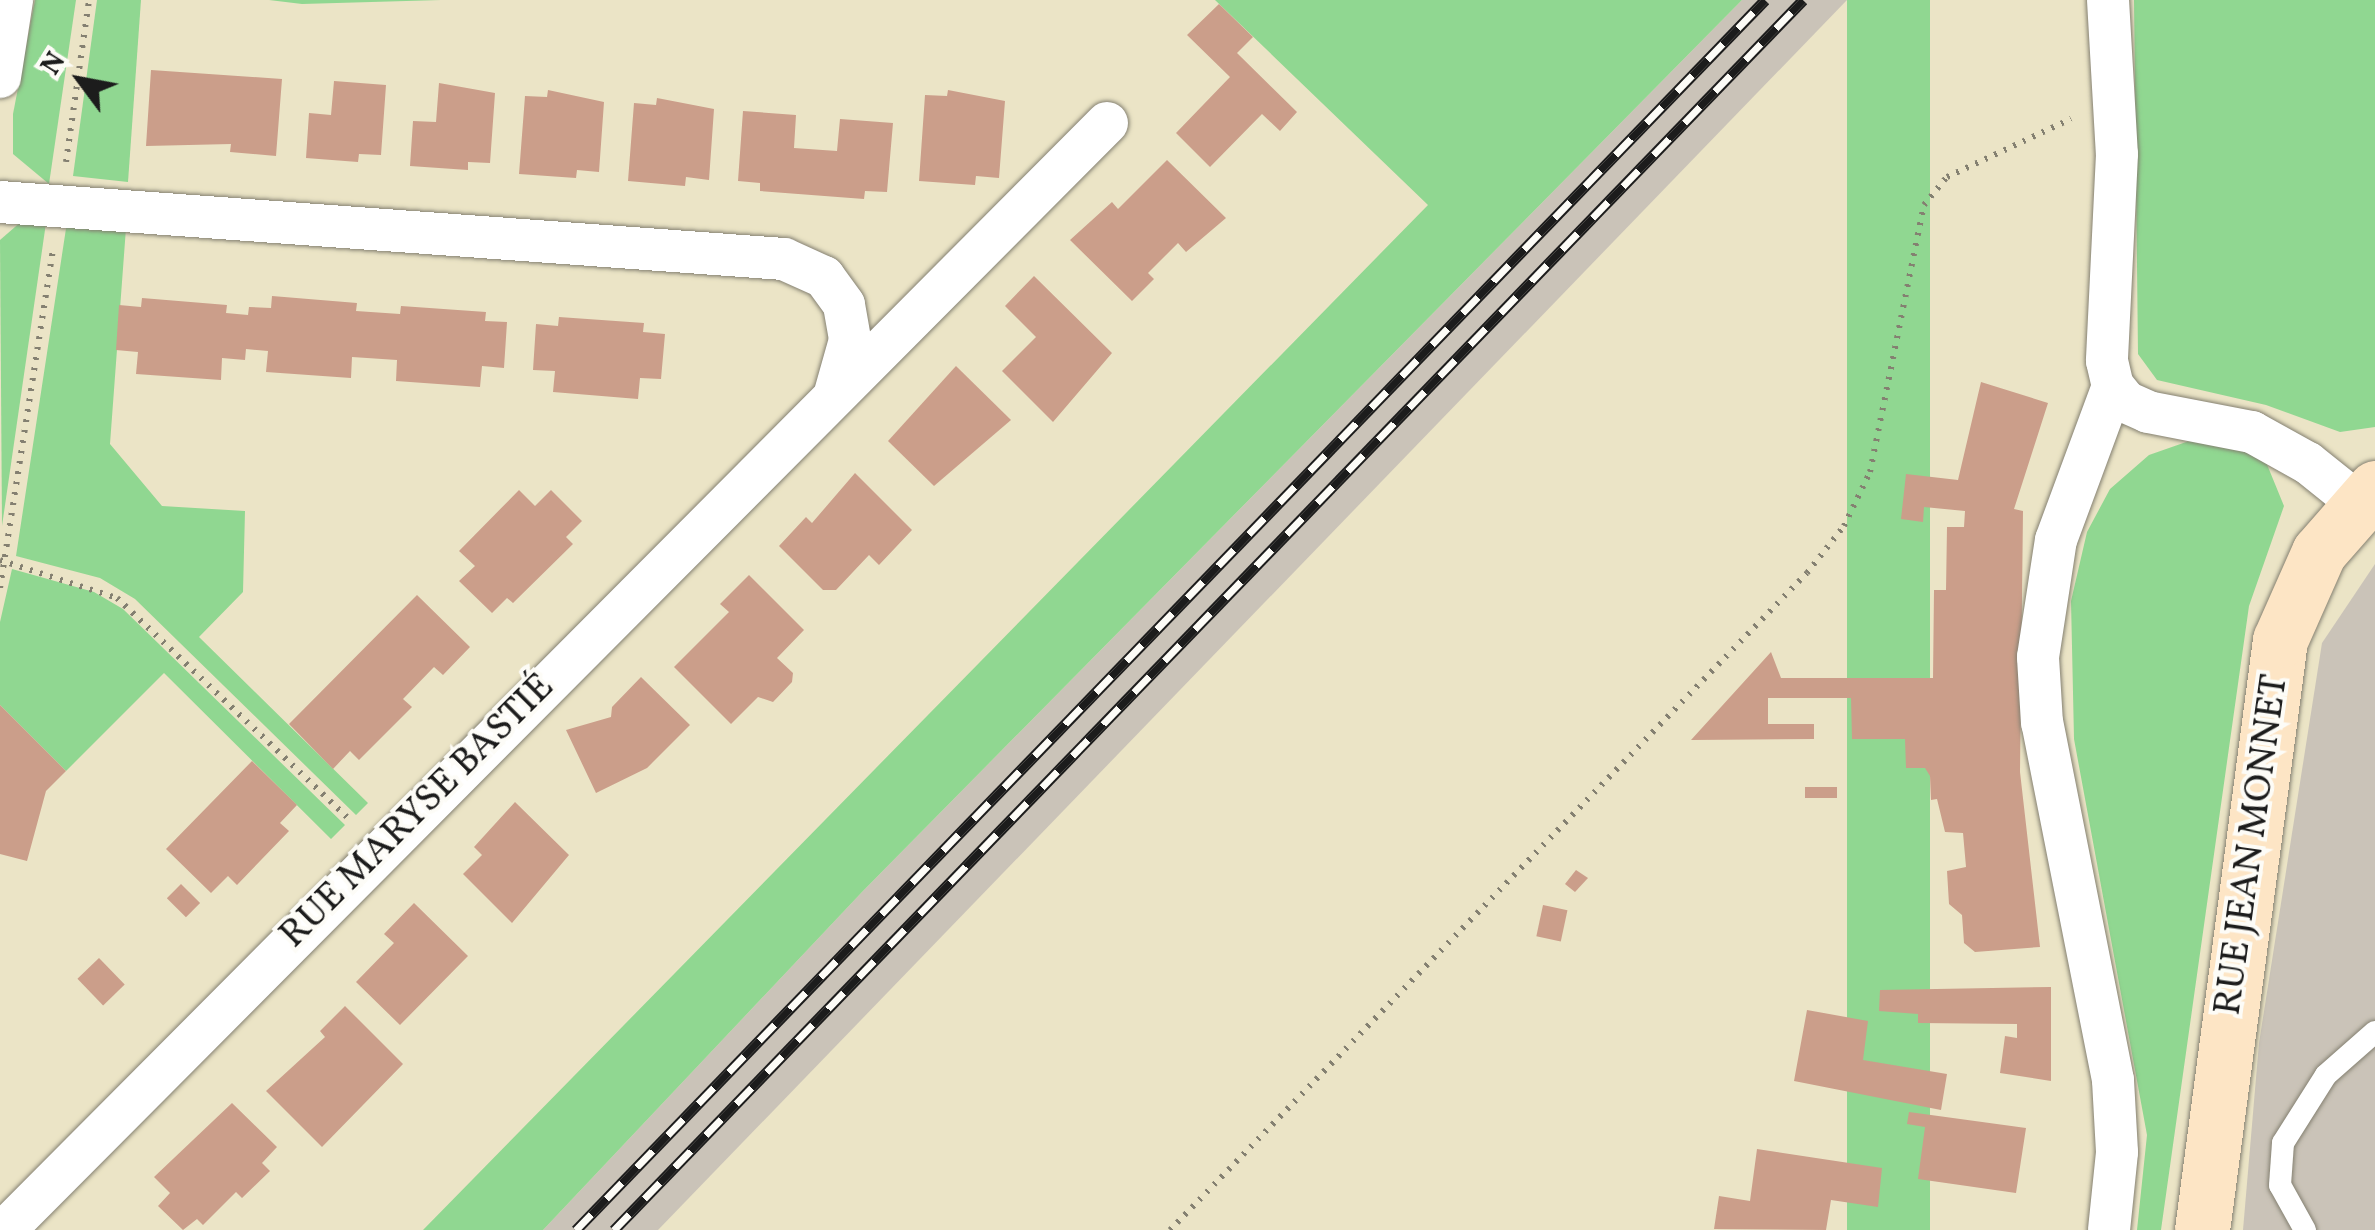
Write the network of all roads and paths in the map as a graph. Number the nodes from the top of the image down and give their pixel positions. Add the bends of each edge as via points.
1 (12, 0) edge
2 (89, 0) edge
3 (2108, 0) edge
4 (0, 77) edge
5 (2113, 100) junction
6 (1106, 123) dead end
7 (0, 202) edge
8 (59, 206) junction
9 (2113, 386) junction
10 (834, 398) junction
11 (2367, 496) edge
12 (0, 537) edge
13 (6, 549) junction
14 (2, 561) edge
15 (0, 588) edge
16 (379, 849) junction
17 (2375, 1032) edge
18 (5, 1230) edge
19 (1170, 1230) edge
20 (2110, 1230) edge
21 (2202, 1230) edge
22 (2305, 1230) edge

1 - 4 street
2 - 8 path
3 - 5 street
5 - 9 street via 2116,208 2107,361
5 - 19 path via 1934,188 1917,228 1870,472 1844,526 1807,573
6 - 10 street, RUE MARYSE BASTIÉ
7 - 8 street, RUE MARYSE BASTIÉ
8 - 10 street, RUE MARYSE BASTIÉ via 784,260 824,277 844,305 850,340
8 - 13 path
9 - 11 street via 2126,402 2148,412 2252,432
9 - 20 street via 2056,540 2038,656 2042,722 2112,1080 2117,1152
10 - 16 street, RUE MARYSE BASTIÉ
11 - 21 street, RUE JEAN MONNET via 2302,580 2280,640
12 - 13 path
13 - 14 path
14 - 15 path
14 - 16 path via 95,586 138,614
16 - 18 street, RUE MARYSE BASTIÉ
17 - 22 lane via 2326,1075 2284,1143 2280,1186

